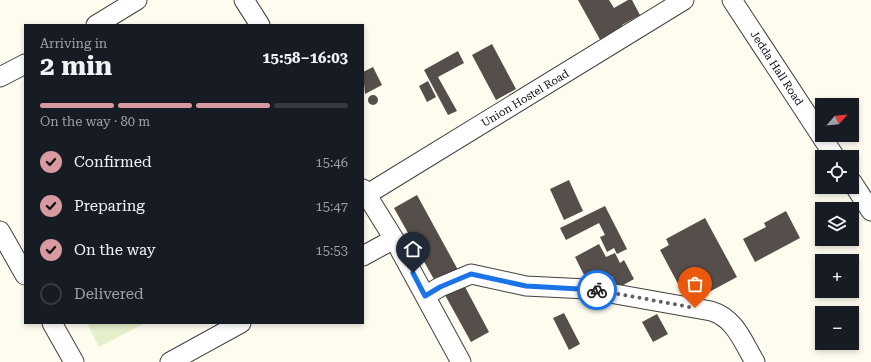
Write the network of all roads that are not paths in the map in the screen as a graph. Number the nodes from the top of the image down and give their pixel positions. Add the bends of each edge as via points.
1 (137, 0) edge
2 (244, 0) edge
3 (684, 0) edge
4 (740, 3) edge
5 (98, 24) edge
6 (259, 24) edge
7 (24, 65) edge
8 (0, 78) edge
9 (831, 150) edge
10 (365, 192) edge
11 (859, 193) edge
12 (871, 211) edge
13 (0, 231) edge
14 (394, 239) junction
15 (364, 255) edge
16 (24, 273) edge
17 (425, 296) junction
18 (53, 324) edge
19 (239, 324) edge
20 (74, 362) edge
21 (170, 362) edge
22 (461, 362) edge
23 (755, 362) edge

1 - 5 street
2 - 6 street
3 - 10 street, Union Hostel Road
4 - 9 street, Jedda Hall Road
7 - 8 street
10 - 14 street
11 - 12 street
13 - 16 street
14 - 15 street
14 - 17 street
17 - 22 street
17 - 23 street via 471,274 526,286 587,288 711,311 722,314 732,324
18 - 20 street
19 - 21 street

